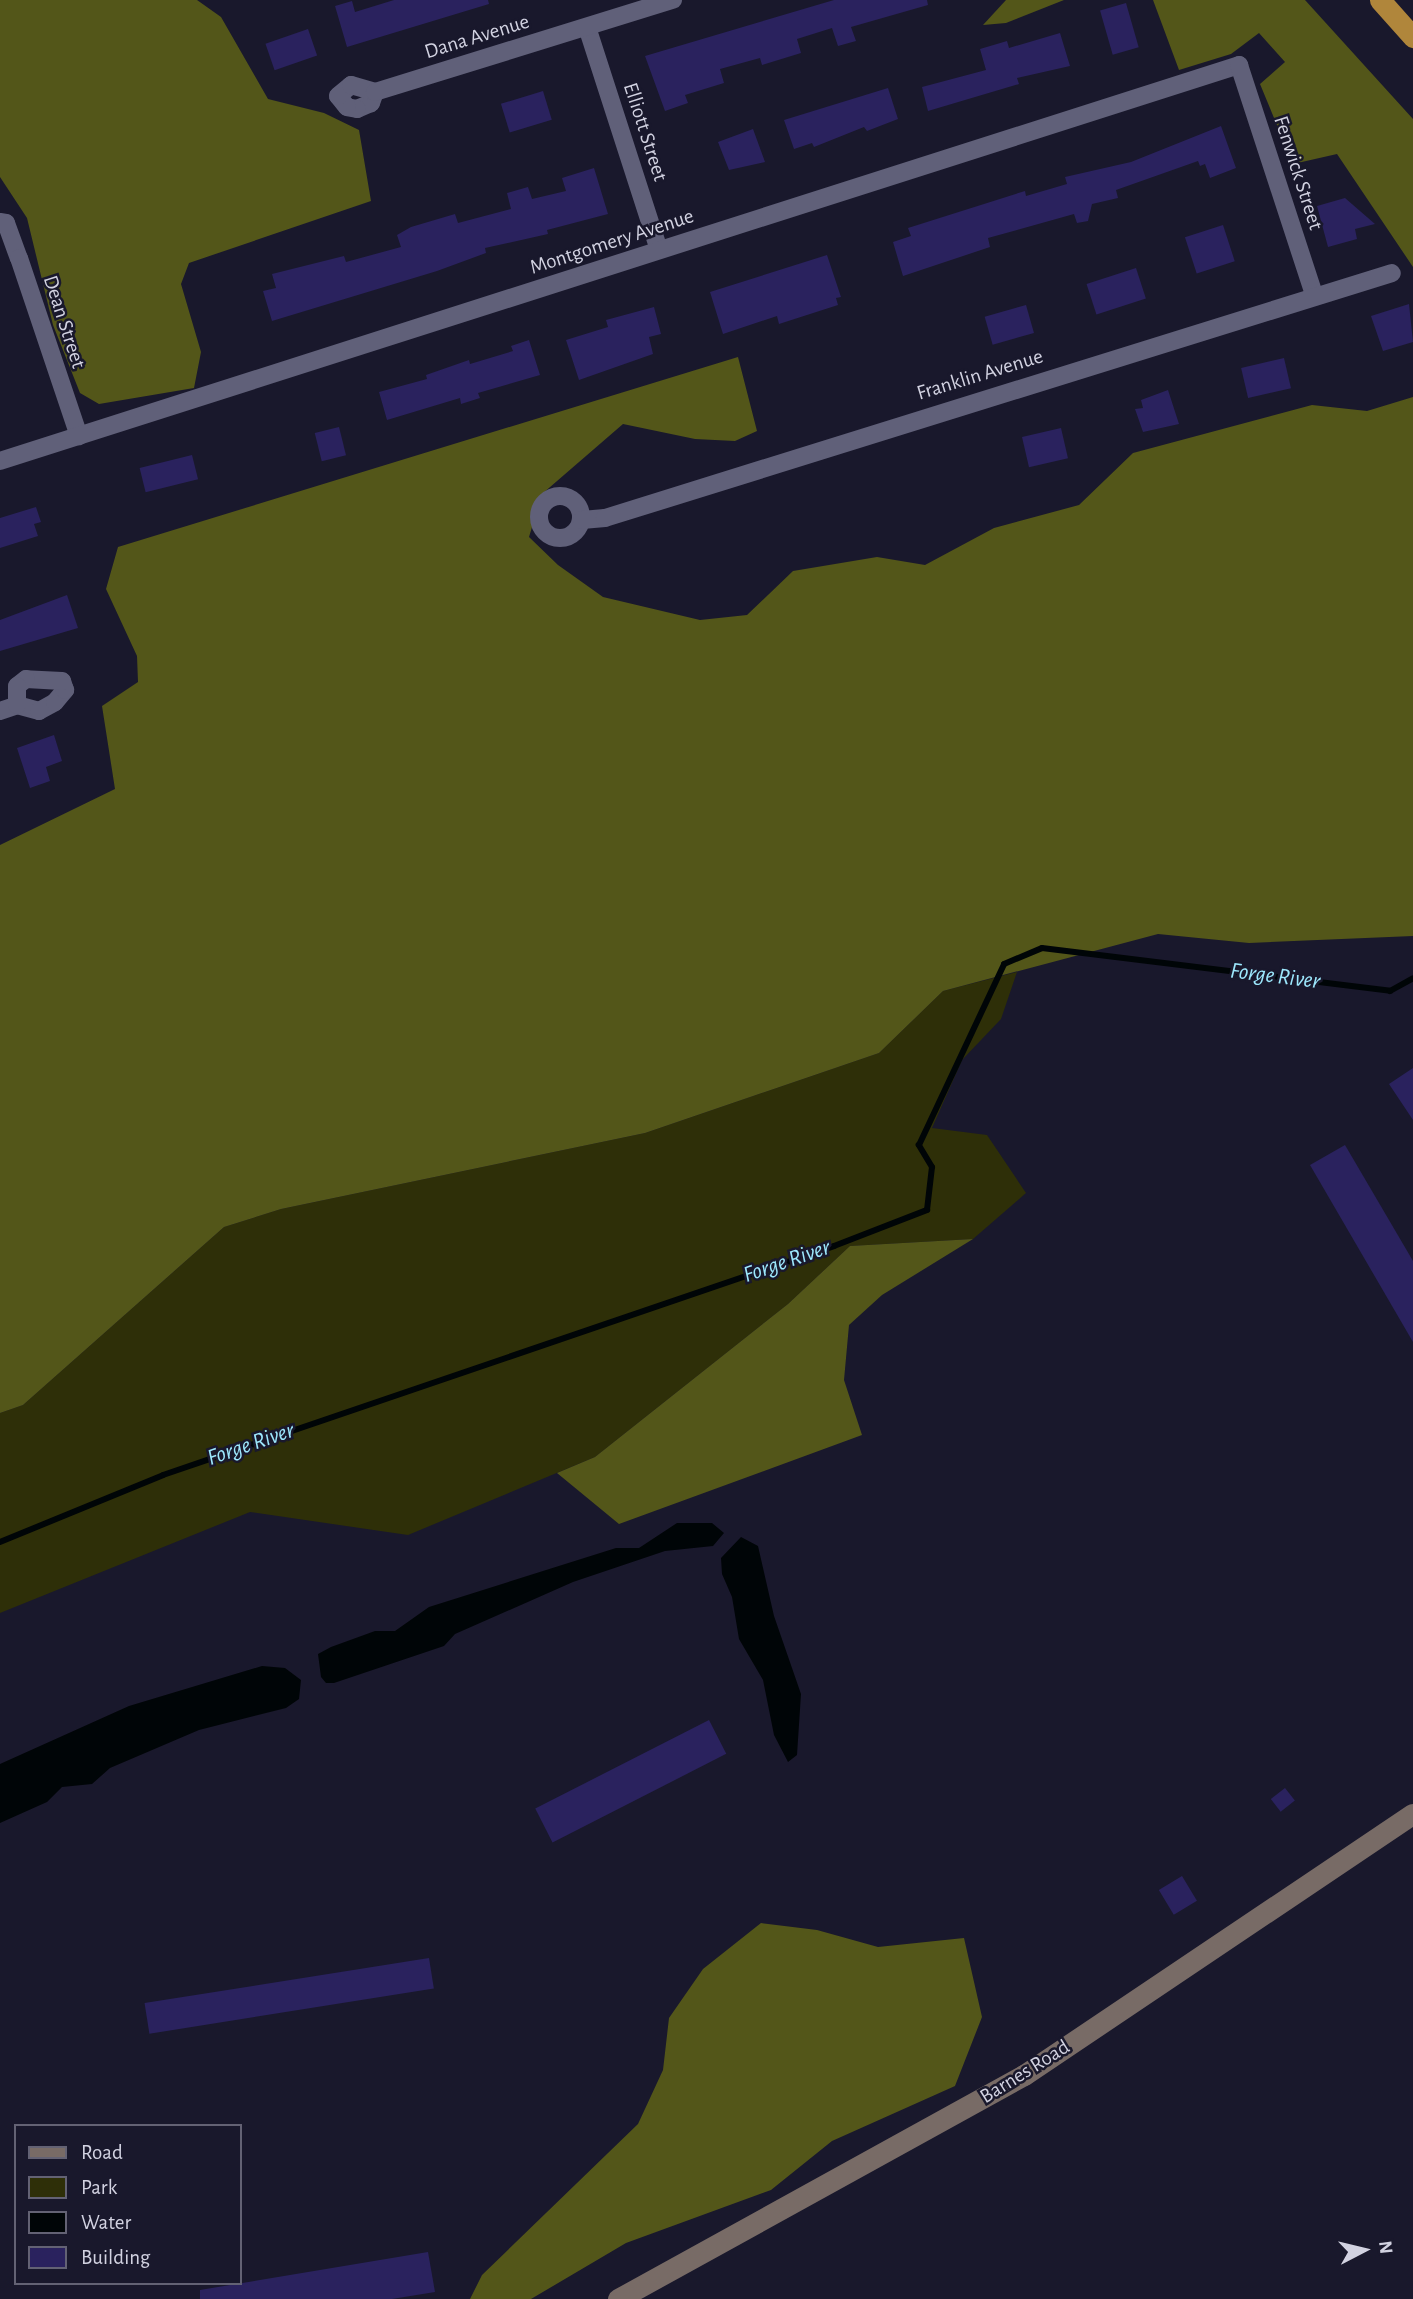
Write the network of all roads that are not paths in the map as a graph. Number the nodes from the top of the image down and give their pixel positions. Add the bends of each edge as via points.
1 (673, 0) edge
2 (1380, 0) edge
3 (587, 27) junction
4 (1413, 37) edge
5 (1239, 65) joint
6 (375, 92) dead end
7 (3, 223) edge
8 (659, 250) junction
9 (1392, 273) dead end
10 (1314, 295) junction
11 (79, 436) junction
12 (0, 461) edge
13 (582, 520) dead end
14 (1413, 1814) edge
15 (618, 2299) edge

1 - 3 street, Dana Avenue
2 - 4 highway
3 - 6 street, Dana Avenue
3 - 8 street, Elliott Street
5 - 8 street, Montgomery Avenue
5 - 10 street, Fenwick Street
7 - 11 street, Dean Street
8 - 11 street, Montgomery Avenue
9 - 10 street, Franklin Avenue
10 - 13 street, Franklin Avenue via 605,518
11 - 12 street, Montgomery Avenue
14 - 15 street, Barnes Road via 1024,2075

